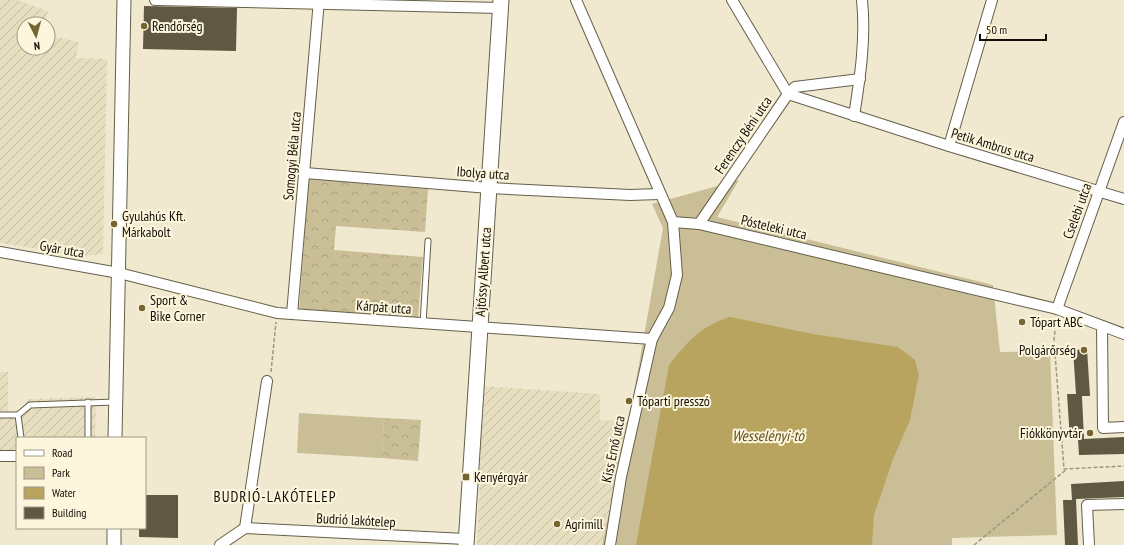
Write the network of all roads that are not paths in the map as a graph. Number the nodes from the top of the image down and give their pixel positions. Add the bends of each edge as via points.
1 (124, 0) edge
2 (155, 0) edge
3 (576, 0) edge
4 (732, 0) edge
5 (862, 0) edge
6 (992, 0) edge
7 (318, 2) edge
8 (501, 4) edge
9 (860, 80) junction
10 (788, 94) junction
11 (854, 116) junction
12 (1124, 122) edge
13 (949, 146) junction
14 (305, 173) junction
15 (489, 188) junction
16 (1099, 191) junction
17 (659, 194) junction
18 (1124, 200) edge
19 (673, 222) junction
20 (699, 224) junction
21 (428, 241) dead end
22 (0, 252) edge
23 (119, 273) junction
24 (1057, 309) junction
25 (292, 314) junction
26 (423, 324) junction
27 (1102, 326) junction
28 (480, 328) junction
29 (1124, 334) edge
30 (652, 339) junction
31 (267, 381) road end
32 (88, 402) junction
33 (116, 402) junction
34 (0, 415) edge
35 (18, 415) junction
36 (1124, 427) edge
37 (21, 437) edge
38 (88, 437) edge
39 (115, 437) edge
40 (0, 456) edge
41 (16, 456) edge
42 (1124, 504) edge
43 (245, 528) junction
44 (114, 529) edge
45 (466, 542) edge
46 (114, 545) edge
47 (118, 545) edge
48 (220, 545) edge
49 (610, 545) edge
50 (1089, 545) edge

1 - 23 street
2 - 7 street
3 - 17 street
4 - 10 street, Ferenczy Béni utca
5 - 9 street via 864,21
6 - 13 street
7 - 8 street
7 - 14 street, Somogyi Béla utca
8 - 15 main road, Ajtóssy Albert utca
9 - 10 street via 795,87
9 - 11 street
10 - 11 street, Petik Ambrus utca
10 - 20 street, Ferenczy Béni utca
11 - 13 street, Petik Ambrus utca
12 - 16 street, Cselebi utca
13 - 16 street, Petik Ambrus utca
14 - 15 street, Ibolya utca
14 - 25 street, Somogyi Béla utca
15 - 17 street, Ibolya utca via 630,195
15 - 28 main road, Ajtóssy Albert utca
16 - 18 street, Petik Ambrus utca
16 - 24 street, Cselebi utca
17 - 19 street
19 - 20 street, Pósteleki utca
19 - 30 street, Kiss Ernő utca via 677,275 669,308
20 - 24 street, Pósteleki utca
21 - 26 lane
22 - 23 street, Gyár utca
23 - 25 street, Kárpát utca
23 - 33 street
24 - 27 street, Pósteleki utca
25 - 26 street, Kárpát utca
26 - 28 street, Kárpát utca
27 - 29 street, Pósteleki utca
27 - 36 street via 1103,428
28 - 30 street, Kárpát utca
28 - 45 main road, Ajtóssy Albert utca
30 - 49 street, Kiss Ernő utca via 621,477
31 - 43 street
32 - 33 lane
32 - 35 lane via 30,405
32 - 38 lane
33 - 39 street
34 - 35 lane
35 - 37 lane
40 - 41 street
42 - 50 street via 1087,505
43 - 45 street, Budrió lakótelep
43 - 48 street
44 - 46 street
46 - 47 street

